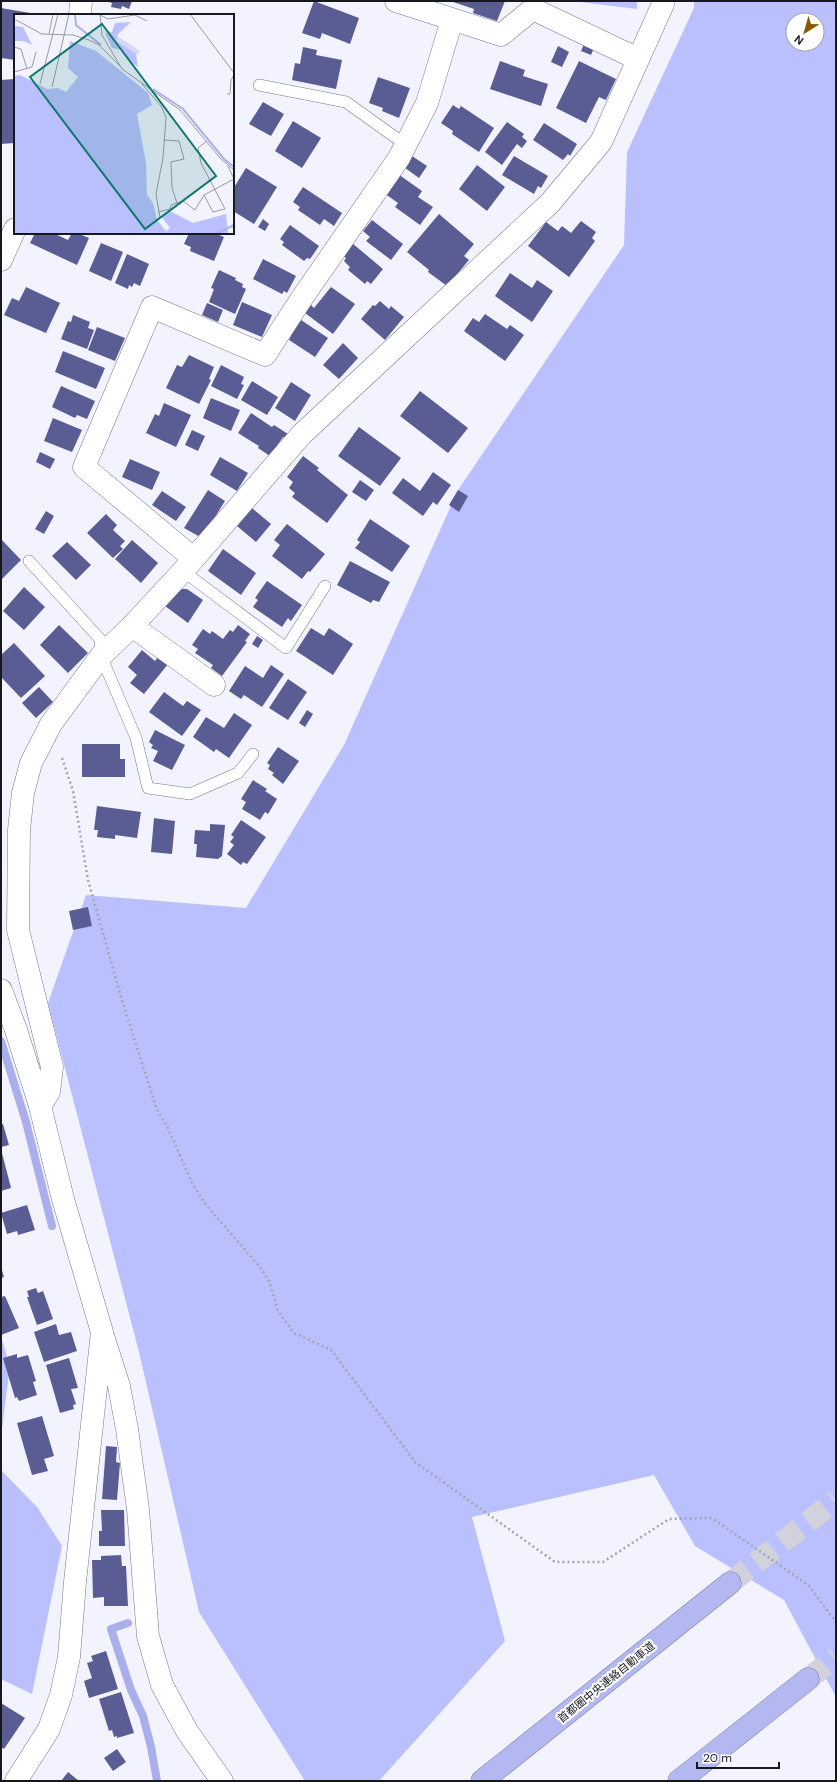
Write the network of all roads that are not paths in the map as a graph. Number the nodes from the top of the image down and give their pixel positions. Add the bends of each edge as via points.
1 (82, 1) edge
2 (396, 1) edge
3 (663, 4) dead end
4 (80, 14) edge
5 (452, 20) junction
6 (638, 59) junction
7 (259, 85) dead end
8 (406, 145) junction
9 (14, 231) edge
10 (1, 260) edge
11 (29, 561) dead end
12 (188, 565) junction
13 (325, 586) dead end
14 (132, 626) junction
15 (101, 656) junction
16 (214, 685) dead end
17 (253, 754) dead end
18 (1, 990) edge
19 (40, 1106) junction
20 (102, 1332) junction
21 (730, 1583) tunnel mouth
22 (808, 1680) tunnel mouth
23 (16, 1781) edge
24 (222, 1781) edge
25 (482, 1781) edge
26 (679, 1781) edge

1 - 4 street
2 - 5 street
3 - 6 street
5 - 6 street via 501,35 533,9
5 - 8 street via 427,103
6 - 12 street via 601,142 550,203 302,434
7 - 8 lane via 346,102
8 - 12 street via 400,158 265,355 152,307 84,466
9 - 10 street
11 - 15 lane via 100,639
12 - 13 lane via 286,648
12 - 14 street
14 - 15 street
14 - 16 street
15 - 17 lane via 136,738 148,788 190,794 238,773
15 - 19 street via 51,724 31,763 25,785 19,830 18,930 52,1067 48,1092
18 - 19 street
19 - 20 street via 63,1199
20 - 23 street via 69,1658 61,1695 49,1729
20 - 24 street via 119,1386 128,1429 138,1509 148,1636 162,1685 187,1731
21 - 25 highway, 首都圏中央連絡自動車道
22 - 26 highway

